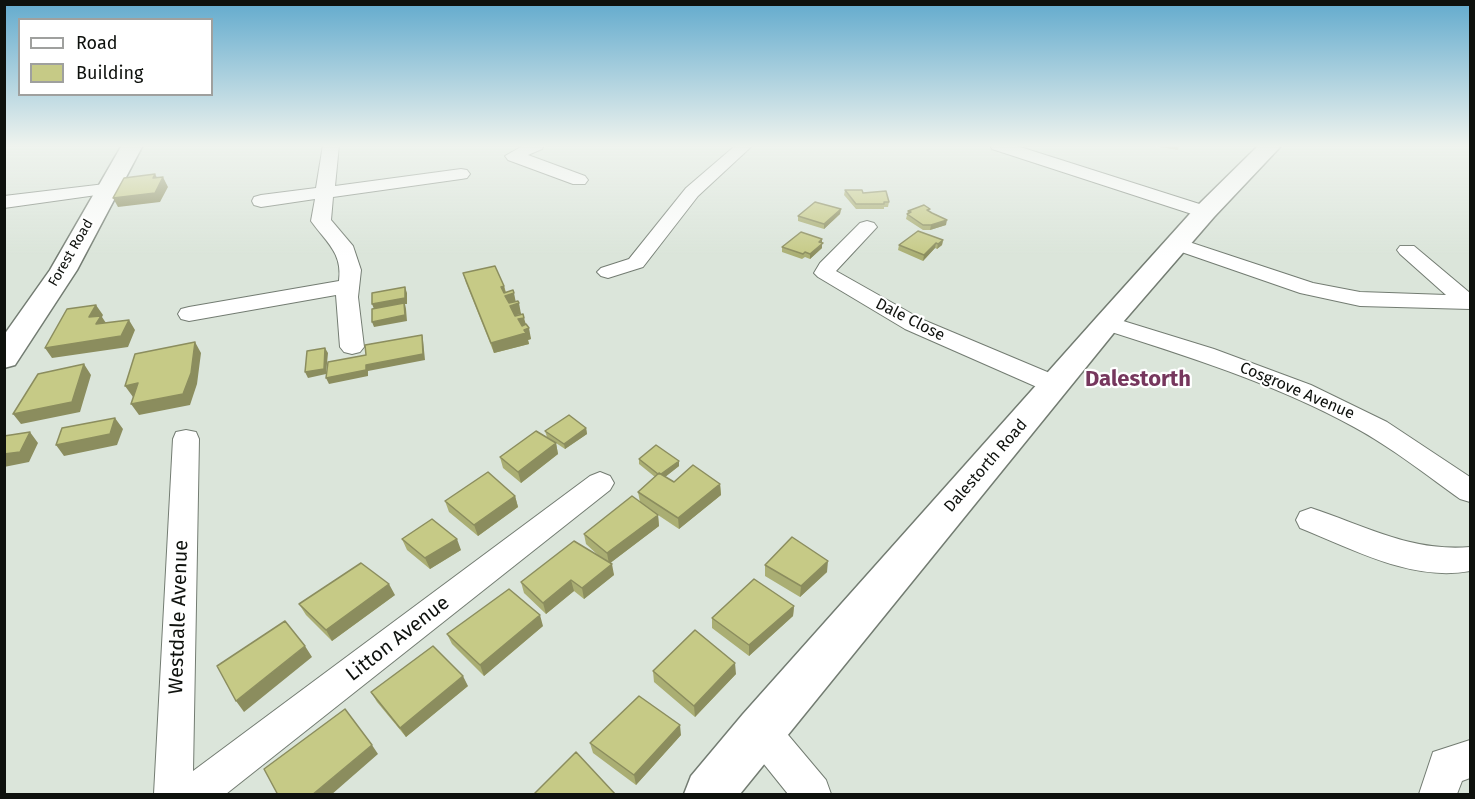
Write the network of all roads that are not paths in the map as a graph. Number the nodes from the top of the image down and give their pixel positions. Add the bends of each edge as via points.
1 (109, 182) edge
2 (325, 182) edge
3 (401, 182) edge
4 (703, 182) edge
5 (1113, 182) edge
6 (1234, 182) edge
7 (105, 189) junction
8 (323, 193) junction
9 (261, 201) dead end
10 (4, 202) edge
11 (1205, 212) junction
12 (867, 227) dead end
13 (1177, 244) junction
14 (1407, 250) dead end
15 (608, 272) dead end
16 (350, 286) junction
17 (1469, 302) edge
18 (189, 314) dead end
19 (1107, 323) junction
20 (352, 347) dead end
21 (4, 358) edge
22 (1055, 385) junction
23 (186, 439) dead end
24 (600, 483) dead end
25 (1470, 491) edge
26 (1311, 520) dead end
27 (1470, 559) edge
28 (760, 730) junction
29 (1470, 759) edge
30 (173, 795) edge
31 (195, 795) edge
32 (709, 795) edge
33 (812, 795) edge
34 (1438, 795) edge

1 - 7 street, Forest Road
2 - 8 street
3 - 8 street
4 - 15 street via 636,263
5 - 11 street
6 - 11 street, Dalestorth Road
7 - 10 street
7 - 21 street, Forest Road via 63,270
8 - 9 street
8 - 16 street via 321,221 343,246 351,270
11 - 13 street, Dalestorth Road
12 - 22 street, Dale Close via 825,273 913,324
13 - 17 street via 1308,288 1360,299
13 - 19 street, Dalestorth Road
14 - 17 street
16 - 18 street
16 - 20 street via 347,297
19 - 22 street, Dalestorth Road
19 - 25 street, Cosgrove Avenue via 1218,358 1319,399 1365,422
22 - 28 street, Dalestorth Road
23 - 30 street, Westdale Avenue
24 - 31 street, Litton Avenue
26 - 27 street via 1414,557 1443,563
28 - 32 street, Dalestorth Road
28 - 33 street
29 - 34 street via 1447,766

